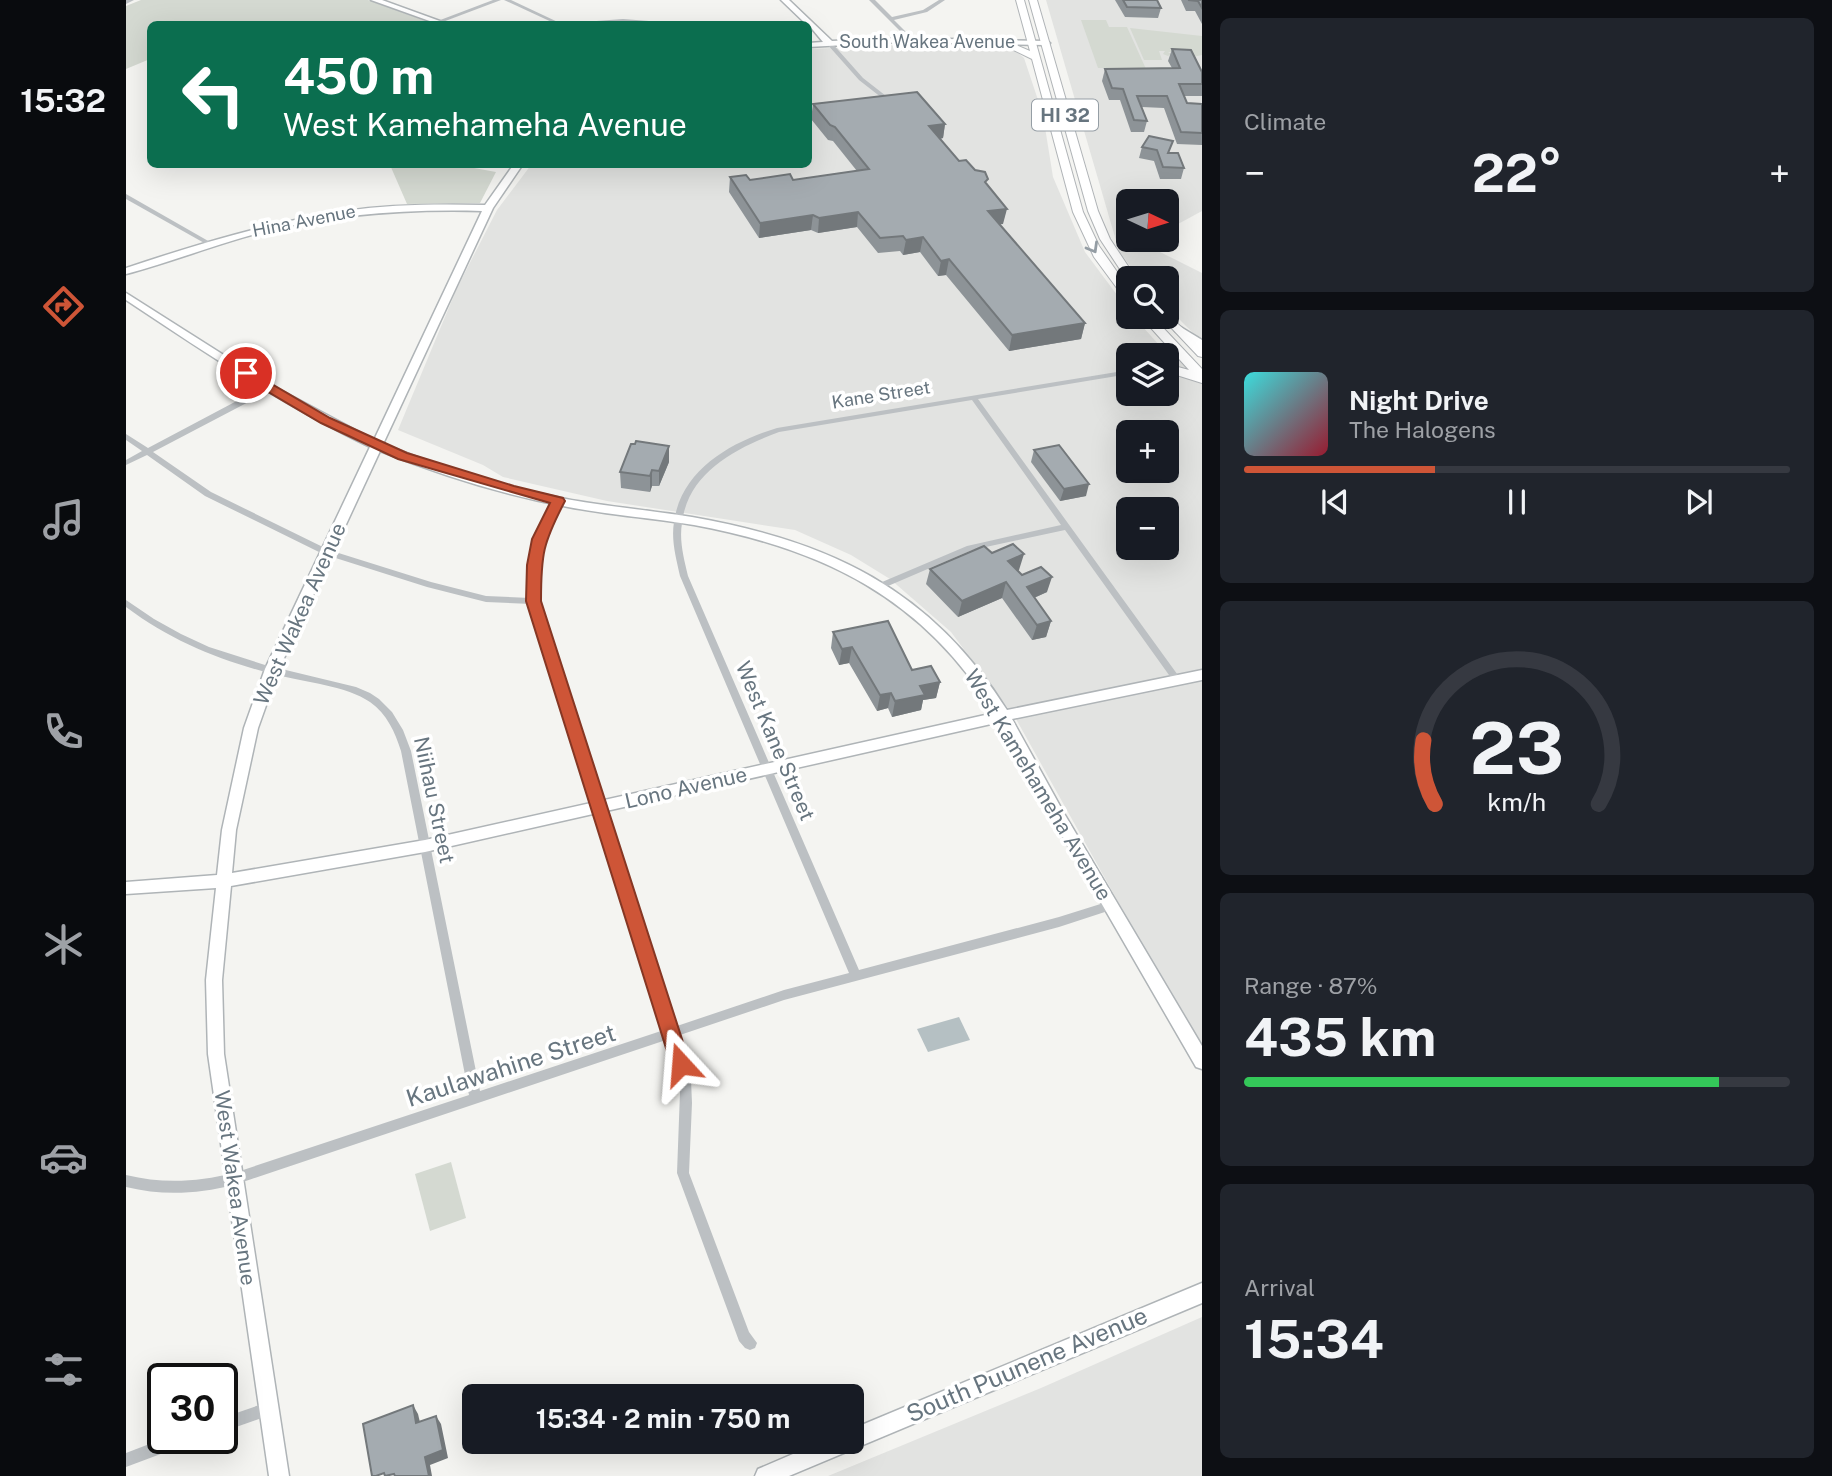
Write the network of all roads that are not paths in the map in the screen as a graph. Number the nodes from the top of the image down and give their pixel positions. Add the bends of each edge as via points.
1 (375, 0) edge
2 (499, 0) edge
3 (507, 0) edge
4 (785, 0) edge
5 (872, 0) edge
6 (942, 0) edge
7 (1020, 0) edge
8 (1033, 0) edge
9 (890, 19) junction
10 (435, 21) edge
11 (446, 21) edge
12 (552, 21) edge
13 (613, 21) edge
14 (633, 21) edge
15 (806, 21) edge
16 (812, 26) edge
17 (911, 40) junction
18 (999, 41) junction
19 (1031, 42) junction
20 (829, 43) junction
21 (1045, 43) junction
22 (812, 45) edge
23 (1035, 57) junction
24 (894, 104) edge
25 (1065, 167) junction
26 (515, 168) edge
27 (1080, 168) junction
28 (126, 196) edge
29 (488, 208) junction
30 (208, 243) junction
31 (1123, 266) edge
32 (126, 271) edge
33 (1116, 282) edge
34 (126, 296) edge
35 (1179, 329) joint
36 (1158, 330) joint
37 (1164, 343) edge
38 (1202, 345) edge
39 (1202, 353) edge
40 (1196, 362) edge
41 (1179, 370) edge
42 (1116, 374) edge
43 (1202, 378) edge
44 (268, 388) junction
45 (973, 397) junction
46 (126, 436) edge
47 (376, 445) junction
48 (147, 453) junction
49 (126, 463) edge
50 (558, 501) junction
51 (676, 518) junction
52 (1067, 527) junction
53 (326, 552) junction
54 (878, 587) junction
55 (534, 601) junction
56 (126, 603) edge
57 (272, 669) junction
58 (1202, 675) edge
59 (1177, 680) junction
60 (1002, 716) junction
61 (766, 770) junction
62 (601, 807) junction
63 (425, 846) junction
64 (224, 881) junction
65 (126, 888) edge
66 (1110, 906) junction
67 (856, 975) junction
68 (671, 1035) junction
69 (1202, 1061) edge
70 (476, 1099) junction
71 (234, 1179) junction
72 (126, 1181) edge
73 (1202, 1293) edge
74 (750, 1343) dead end
75 (268, 1409) junction
76 (238, 1419) edge
77 (864, 1434) edge
78 (147, 1452) edge
79 (817, 1454) edge
80 (126, 1460) edge
81 (279, 1476) edge
82 (765, 1476) edge

1 - 10 street
2 - 11 street
3 - 12 street
4 - 15 street
5 - 9 street
6 - 9 street via 925,11
7 - 19 main road, HI 32
8 - 21 main road, HI 32
9 - 17 street
13 - 14 street
16 - 20 street
17 - 18 street, South Wakea Avenue
17 - 20 street, South Wakea Avenue
18 - 19 street, South Wakea Avenue
18 - 23 main road
19 - 21 street, South Wakea Avenue
19 - 23 main road, HI 32
20 - 22 street, South Wakea Avenue
20 - 24 street via 861,79
21 - 27 main road, HI 32
23 - 25 main road, HI 32
25 - 27 main road
25 -> 33 main road, HI 32 via 1088,240
26 - 29 street, West Wakea Avenue
27 - 31 main road, HI 32 via 1105,239
28 - 30 street
29 - 30 street, Hina Avenue via 428,206 340,212
29 - 47 street, West Wakea Avenue
30 - 32 street, Hina Avenue
34 - 44 street, West Kamehameha Avenue
35 - 38 street
35 - 39 main road
36 - 37 main road
36 - 40 main road
40 - 43 main road
41 - 43 main road
42 - 45 street, Kane Street
44 - 47 street, West Kamehameha Avenue
44 - 48 street
45 - 51 street, Kane Street via 806,424 755,438 705,469
45 - 52 street
46 - 48 street
47 - 50 street, West Kamehameha Avenue via 420,463
47 - 53 street, West Wakea Avenue
48 - 49 street
48 - 53 street via 208,494
50 - 51 street, West Kamehameha Avenue
50 - 55 street via 538,539
51 - 54 street, West Kamehameha Avenue via 763,536 824,558
51 - 61 street, West Kane Street via 675,544 684,576
52 - 54 street via 970,548
52 - 59 street
53 - 55 street via 486,600
53 - 57 street, West Wakea Avenue
54 - 60 street, West Kamehameha Avenue via 941,634 971,668
55 - 62 street
56 - 57 street, Niihau Street via 184,641
57 - 63 street, Niihau Street via 356,690 392,714 406,751
57 - 64 street, West Wakea Avenue via 240,775
58 - 59 street, Lono Avenue
59 - 60 street, Lono Avenue
60 - 61 street, Lono Avenue
60 - 66 street, West Kamehameha Avenue
61 - 62 street, Lono Avenue
61 - 67 street, West Kane Street
62 - 63 street, Lono Avenue
62 - 68 street
63 - 64 street, Lono Avenue
63 - 70 street, Niihau Street
64 - 65 street, Lono Avenue
64 - 71 street, West Wakea Avenue via 214,980 216,1054
66 - 67 street, Kaulawahine Street
66 - 69 street, West Kamehameha Avenue
67 - 68 street, Kaulawahine Street
68 - 70 street, Kaulawahine Street
68 - 74 street via 687,1099 683,1172
70 - 71 street, Kaulawahine Street
71 - 72 street, Kaulawahine Street via 189,1189
71 - 75 street, West Wakea Avenue
73 - 77 street, South Puunene Avenue
75 - 76 street
75 - 81 street, West Wakea Avenue
78 - 80 street
79 - 82 street

